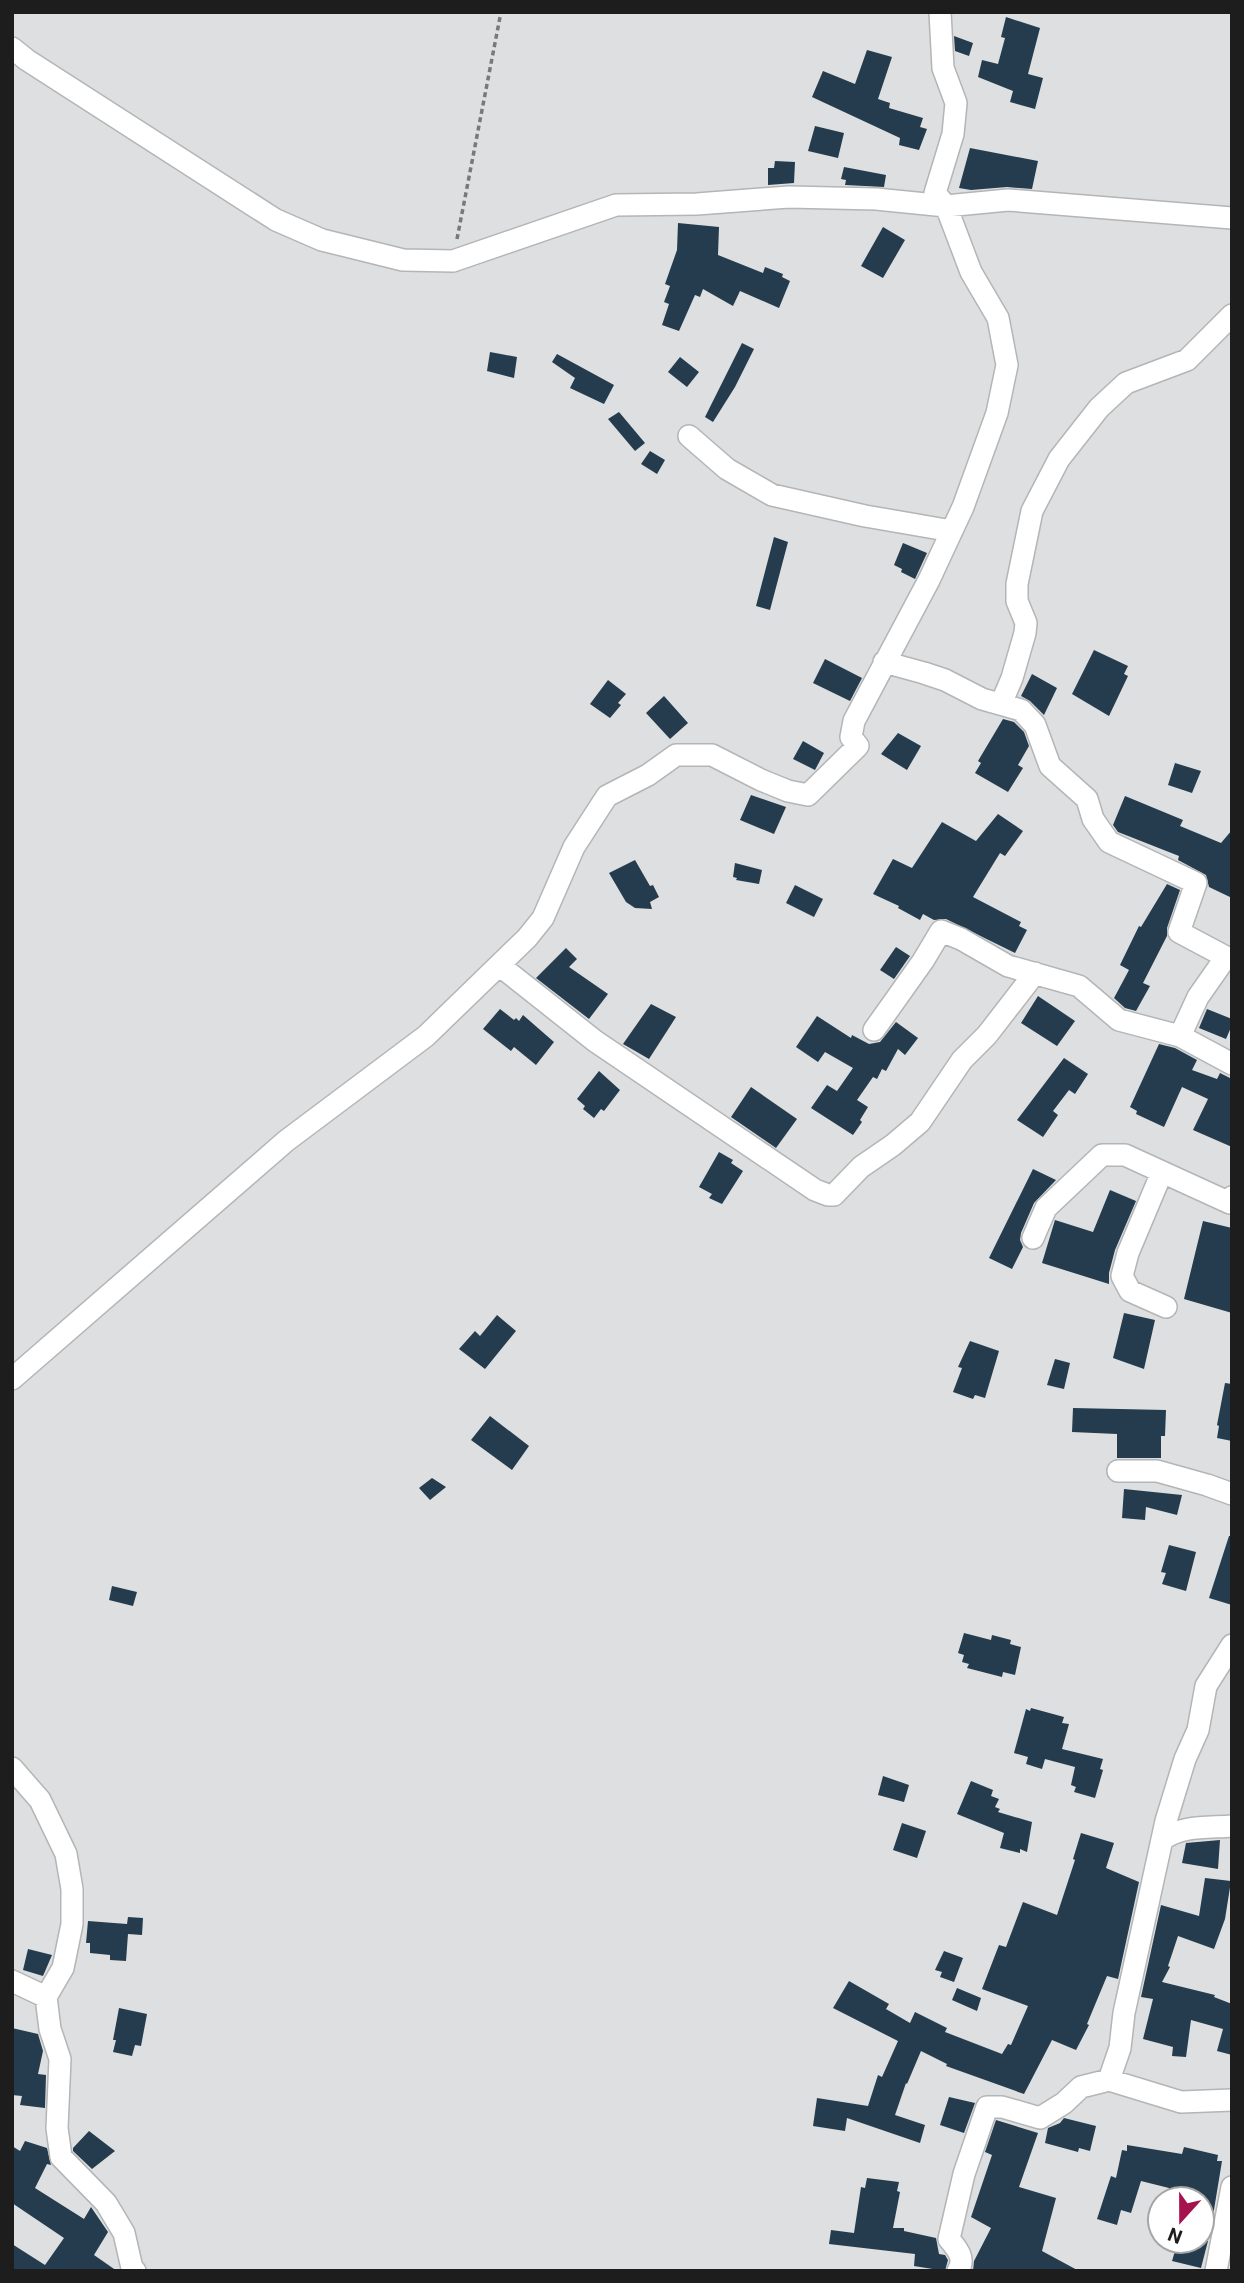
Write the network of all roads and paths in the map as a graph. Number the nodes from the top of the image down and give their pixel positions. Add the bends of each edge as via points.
1 (501, 12) edge
2 (940, 12) edge
3 (12, 48) edge
4 (946, 206) junction
5 (1232, 218) edge
6 (453, 261) junction
7 (1232, 315) edge
8 (689, 436) dead end
9 (951, 531) junction
10 (884, 662) junction
11 (1001, 704) junction
12 (499, 965) junction
13 (1035, 972) junction
14 (874, 1030) dead end
15 (1180, 1036) junction
16 (1232, 1064) edge
17 (1162, 1172) junction
18 (1231, 1201) edge
19 (1032, 1238) dead end
20 (1166, 1307) dead end
21 (12, 1379) edge
22 (1118, 1471) dead end
23 (1232, 1494) edge
24 (1232, 1645) edge
25 (12, 1768) edge
26 (1232, 1826) edge
27 (1162, 1840) junction
28 (12, 1982) edge
29 (46, 1997) junction
30 (1110, 2080) junction
31 (1232, 2100) edge
32 (1232, 2187) edge
33 (1222, 2265) edge
34 (135, 2271) edge
35 (958, 2271) edge

1 - 6 path
2 - 4 street via 943,68 956,103 953,134 935,193
3 - 6 street via 276,220 322,240 403,260
4 - 5 street via 1008,200
4 - 6 street via 789,197 616,205
4 - 9 street via 971,272 998,318 1007,365 997,413
7 - 11 street via 1187,360 1126,383 1099,408 1059,459 1032,511 1017,584 1025,634
8 - 9 street via 727,469 772,495
9 - 10 street
10 - 11 street via 935,676
10 - 12 street via 854,721 852,737 858,746 808,795 761,780 712,755 676,755 607,796 574,847 543,918
11 - 15 street via 1021,710 1035,725 1050,766 1087,799 1093,819 1109,842 1196,883 1179,932 1226,957 1198,997
12 - 13 street via 595,1041 828,1195 834,1195 861,1167 920,1122 962,1060 988,1035
12 - 21 street via 426,1036 286,1141
13 - 14 street via 1008,966 941,931
13 - 15 street via 1079,986 1119,1020
15 - 16 street
17 - 18 street
17 - 19 street via 1125,1155 1102,1155 1046,1208
17 - 20 street via 1122,1276 1130,1291
22 - 23 street via 1157,1471
24 - 27 street via 1206,1686 1198,1730
25 - 29 street via 40,1800 66,1854 72,1889 72,1924 63,1968
26 - 27 street via 1191,1829
27 - 30 street
28 - 29 street
29 - 34 street via 60,2059 57,2129 61,2157 106,2203 124,2233
30 - 31 street via 1181,2102
30 - 35 street via 1081,2087 1040,2118 987,2106 949,2239 961,2253
32 - 33 street

